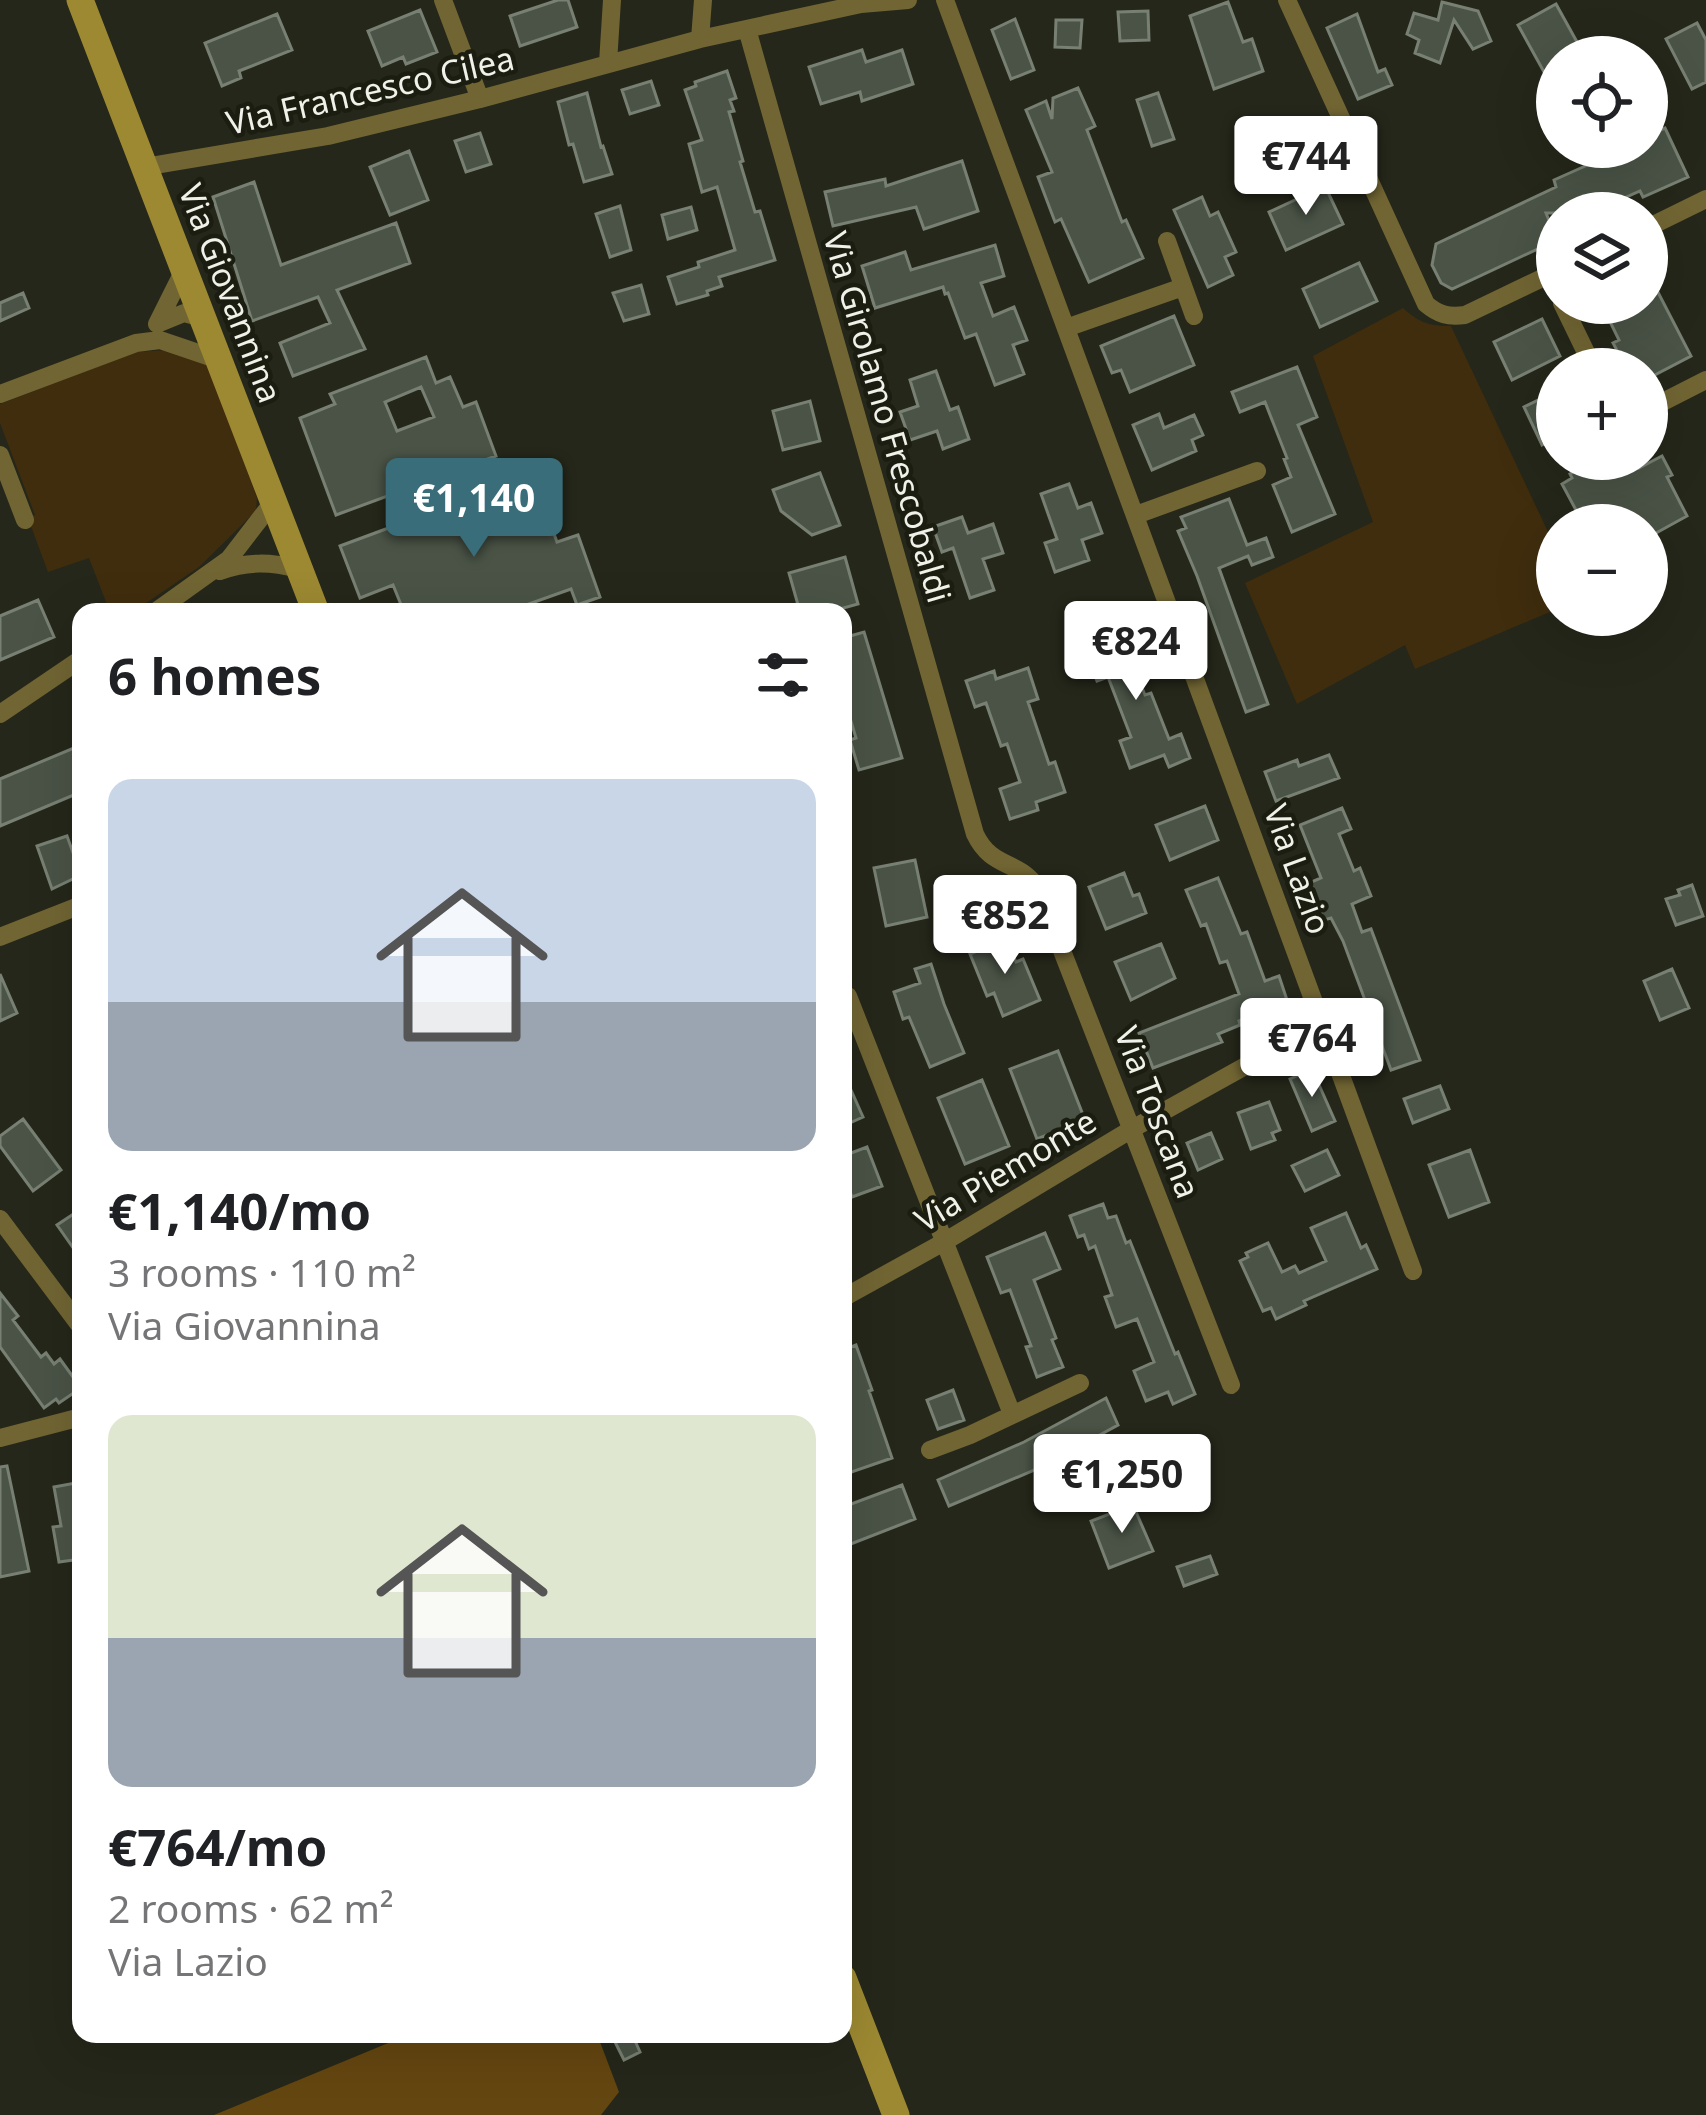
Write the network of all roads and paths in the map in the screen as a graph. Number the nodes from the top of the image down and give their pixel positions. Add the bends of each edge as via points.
1 (80, 0) edge
2 (443, 0) edge
3 (611, 0) edge
4 (703, 0) edge
5 (908, 0) edge
6 (945, 0) edge
7 (1287, 0) edge
8 (865, 2) edge
9 (747, 29) junction
10 (700, 39) junction
11 (608, 63) junction
12 (480, 99) junction
13 (144, 167) junction
14 (1706, 199) edge
15 (1668, 218) edge
16 (1166, 241) dead end
17 (184, 270) junction
18 (1183, 286) junction
19 (1536, 286) edge
20 (1194, 316) dead end
21 (202, 318) junction
22 (157, 324) junction
23 (1066, 328) junction
24 (136, 343) junction
25 (174, 344) junction
26 (219, 361) junction
27 (1706, 380) edge
28 (0, 394) edge
29 (1668, 399) edge
30 (0, 454) edge
31 (1257, 471) dead end
32 (273, 502) junction
33 (1136, 514) junction
34 (25, 520) dead end
35 (286, 534) junction
36 (243, 558) junction
37 (299, 568) junction
38 (168, 603) edge
39 (313, 603) edge
40 (72, 665) edge
41 (0, 714) edge
42 (970, 821) joint
43 (72, 909) edge
44 (0, 937) edge
45 (852, 1006) edge
46 (1323, 1023) junction
47 (1132, 1130) junction
48 (0, 1219) edge
49 (944, 1242) junction
50 (1413, 1271) dead end
51 (852, 1293) edge
52 (72, 1315) edge
53 (1080, 1383) dead end
54 (1232, 1384) dead end
55 (1012, 1414) junction
56 (72, 1419) edge
57 (0, 1438) edge
58 (930, 1450) dead end
59 (852, 2001) edge
60 (896, 2115) edge

1 - 13 street, Via Giovannina
2 - 12 street
3 - 11 street
4 - 10 street
5 - 8 street, Via Francesco Cilea
6 - 23 street, Via Lazio
7 - 19 street via 1426,304 1465,315
8 - 9 street, Via Francesco Cilea
9 - 10 street, Via Francesco Cilea
9 - 42 street, Via Girolamo Frescobaldi
10 - 11 street, Via Francesco Cilea
11 - 12 street, Via Francesco Cilea
12 - 13 street, Via Francesco Cilea via 328,136
13 - 17 street, Via Giovannina
14 - 15 street
16 - 18 street
17 - 21 street, Via Giovannina
17 - 22 street
18 - 20 street
18 - 23 street
21 - 22 street via 184,313
21 - 25 street
21 - 26 street, Via Giovannina
22 - 24 street
23 - 33 street, Via Lazio
24 - 25 street
24 - 28 street
25 - 26 street
26 - 32 street, Via Giovannina
27 - 29 street
30 - 34 street
31 - 33 street
32 - 35 street, Via Giovannina
32 - 36 street
33 - 46 street, Via Lazio
35 - 36 street via 264,536
35 - 37 street, Via Giovannina
36 - 37 street
36 - 38 street
37 - 39 street, Via Giovannina
40 - 41 street
42 - 47 street, Via Toscana via 983,849 1038,889
43 - 44 street
45 - 49 street
46 - 47 street, Via Piemonte
46 - 50 street, Via Lazio
47 - 49 street, Via Piemonte
47 - 54 street, Via Toscana
48 - 52 street
49 - 51 street, Via Piemonte
49 - 55 street
53 - 55 street
55 - 58 street
56 - 57 street
59 - 60 street

